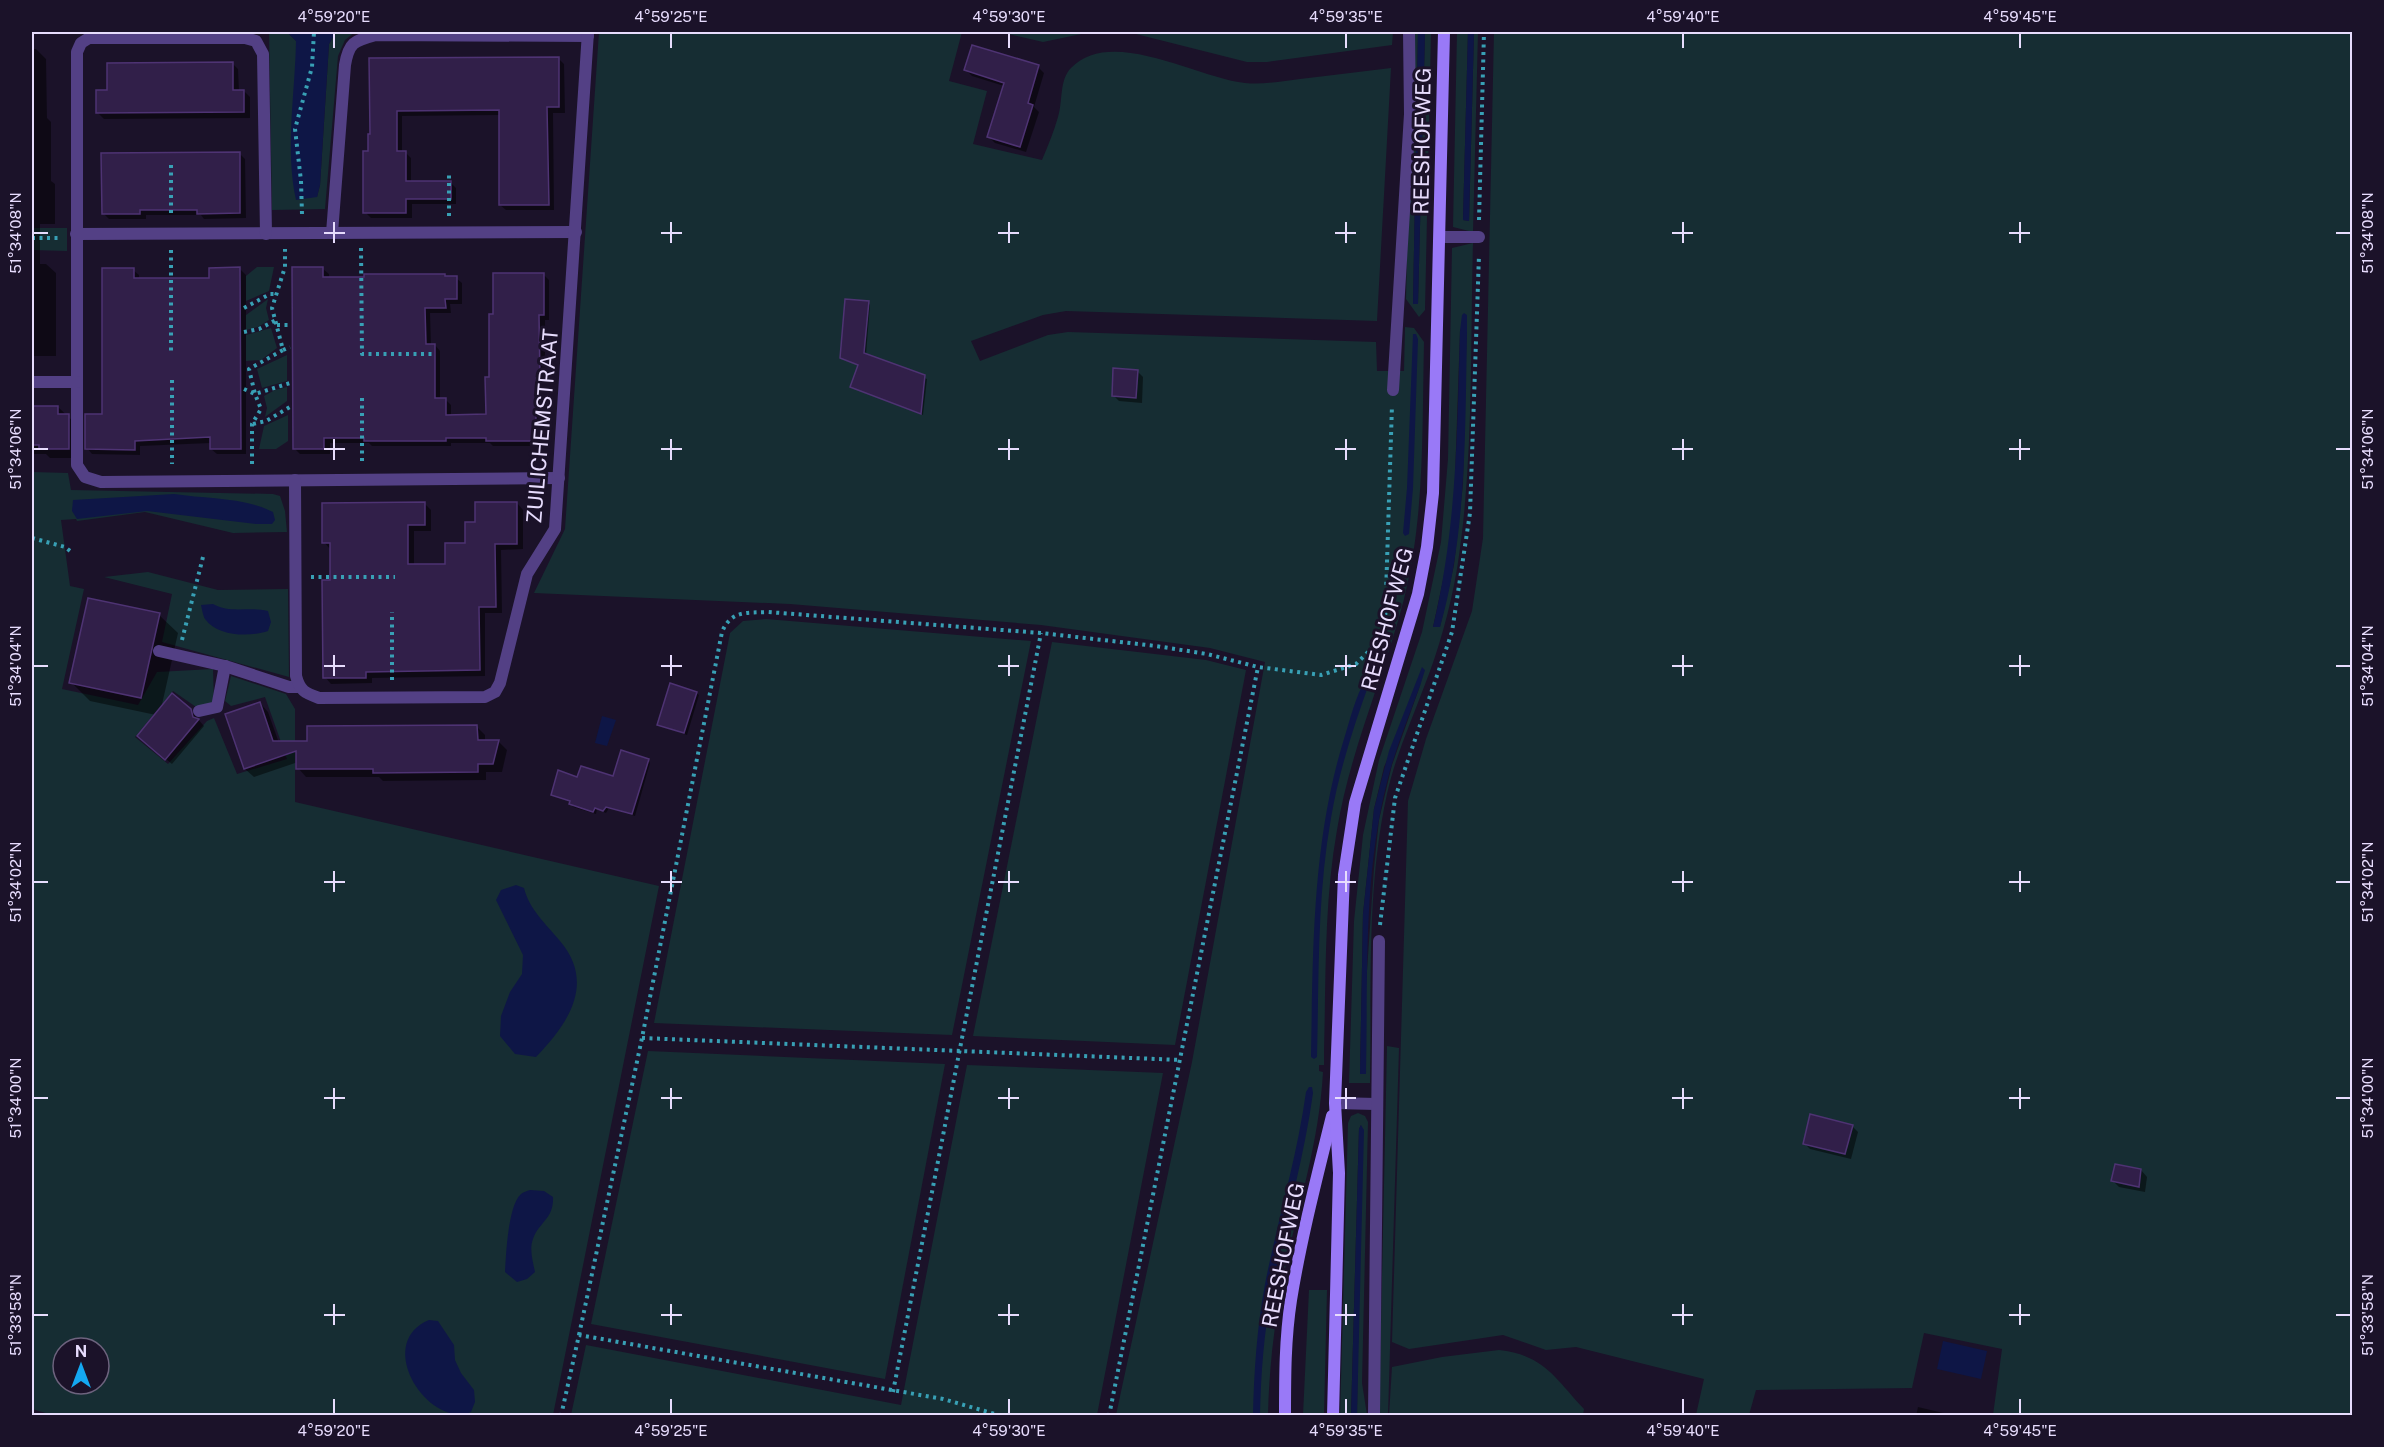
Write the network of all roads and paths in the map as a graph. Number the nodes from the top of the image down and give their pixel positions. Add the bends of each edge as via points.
1 (314, 32) edge
2 (1409, 32) edge
3 (1444, 32) edge
4 (588, 34) edge
5 (171, 165) dead end
6 (449, 172) dead end
7 (302, 212) dead end
8 (576, 232) junction
9 (332, 233) junction
10 (360, 233) junction
11 (448, 233) junction
12 (171, 234) junction
13 (266, 234) junction
14 (284, 234) junction
15 (71, 236) junction
16 (1440, 237) junction
17 (1479, 237) dead end
18 (32, 238) edge
19 (277, 294) junction
20 (244, 308) dead end
21 (276, 323) junction
22 (290, 325) dead end
23 (244, 333) dead end
24 (290, 346) dead end
25 (283, 350) junction
26 (435, 354) dead end
27 (171, 355) dead end
28 (244, 369) dead end
29 (249, 369) junction
30 (172, 380) dead end
31 (32, 382) edge
32 (77, 382) junction
33 (290, 383) dead end
34 (244, 389) dead end
35 (1393, 390) joint
36 (255, 394) junction
37 (362, 398) dead end
38 (290, 407) dead end
39 (252, 424) junction
40 (559, 478) junction
41 (295, 480) junction
42 (362, 480) junction
43 (253, 481) junction
44 (172, 482) junction
45 (32, 538) edge
46 (70, 551) dead end
47 (203, 557) dead end
48 (296, 577) junction
49 (395, 577) dead end
50 (392, 612) dead end
51 (1041, 633) junction
52 (159, 651) dead end
53 (178, 655) junction
54 (225, 666) junction
55 (1258, 667) junction
56 (299, 687) junction
57 (392, 697) junction
58 (199, 711) dead end
59 (1378, 941) dead end
60 (642, 1038) junction
61 (961, 1050) junction
62 (1181, 1060) junction
63 (1335, 1103) junction
64 (1376, 1104) junction
65 (579, 1335) junction
66 (893, 1392) junction
67 (561, 1416) edge
68 (1002, 1416) edge
69 (1109, 1416) edge
70 (1285, 1416) edge
71 (1333, 1416) edge
72 (1374, 1416) edge

1 - 7 path via 312,67 295,129
2 - 35 street via 1410,114
3 - 16 street, REESHOFWEG
4 - 8 street, ZUILICHEMSTRAAT
4 - 9 street via 376,35 357,40 348,49 345,64
5 - 12 path
6 - 11 path
8 - 11 street
8 - 40 street, ZUILICHEMSTRAAT
9 - 10 street
9 - 14 street
10 - 11 street
10 - 26 path via 362,354
12 - 13 street
12 - 15 street
12 - 27 path
13 - 14 street
13 - 15 street via 263,54 256,41 88,38 77,52
14 - 19 path via 285,267
15 - 18 path
15 - 32 street
16 - 17 street
16 - 63 street, REESHOFWEG via 1433,493 1427,547 1405,643 1355,802 1344,875
19 - 20 path
19 - 21 path via 272,308
21 - 22 path
21 - 23 path
21 - 25 path
24 - 25 path
25 - 29 path
28 - 29 path
29 - 36 path
30 - 44 path
31 - 32 street
32 - 44 street via 77,465 85,477 101,482
33 - 36 path
34 - 36 path
35 - 55 path via 1385,625 1374,646 1356,663 1321,675
36 - 39 path via 261,409
37 - 42 path
38 - 39 path
39 - 43 path
40 - 42 street
40 - 57 street, ZUILICHEMSTRAAT via 555,529 527,574 495,692 485,697
41 - 42 street
41 - 43 street
41 - 48 street
43 - 44 street
45 - 46 path
47 - 53 path
48 - 49 path
48 - 56 street
50 - 57 path
51 - 55 path via 1156,646
51 - 60 path via 768,612 740,614 726,621
51 - 61 path
52 - 53 street, ZUILICHEMSTRAAT
53 - 54 street, ZUILICHEMSTRAAT
54 - 56 street, ZUILICHEMSTRAAT
54 - 58 street via 221,709
55 - 62 path
56 - 57 street, ZUILICHEMSTRAAT via 319,698
59 - 64 street
60 - 61 path
60 - 65 path
61 - 62 path
61 - 66 path
62 - 69 path
63 - 64 street
63 - 70 street, REESHOFWEG via 1291,1301 1285,1358
63 - 71 street, REESHOFWEG via 1340,1173
64 - 72 street
65 - 66 path
65 - 67 path
66 - 68 path via 943,1399

